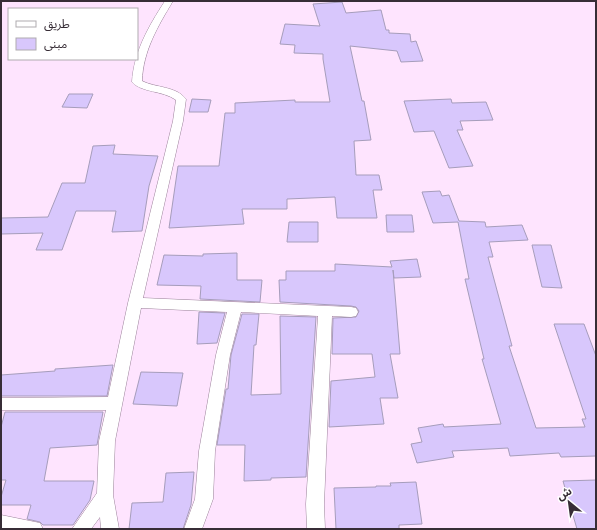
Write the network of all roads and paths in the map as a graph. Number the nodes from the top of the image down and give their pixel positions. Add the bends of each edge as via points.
1 (169, 1) edge
2 (135, 302) junction
3 (235, 307) junction
4 (325, 311) junction
5 (351, 312) dead end
6 (114, 403) junction
7 (1, 404) edge
8 (105, 495) junction
9 (1, 524) edge
10 (34, 529) edge
11 (81, 529) edge
12 (110, 529) edge
13 (193, 529) edge
14 (316, 529) edge

1 - 2 street via 145,44 137,73 137,82 149,88 174,94 181,99
2 - 3 street
2 - 6 street
3 - 4 street
3 - 13 street via 223,355 207,451 204,499
4 - 5 street
4 - 14 street via 315,504
6 - 7 street
6 - 8 street via 107,441
8 - 11 street
8 - 12 street
9 - 10 street

